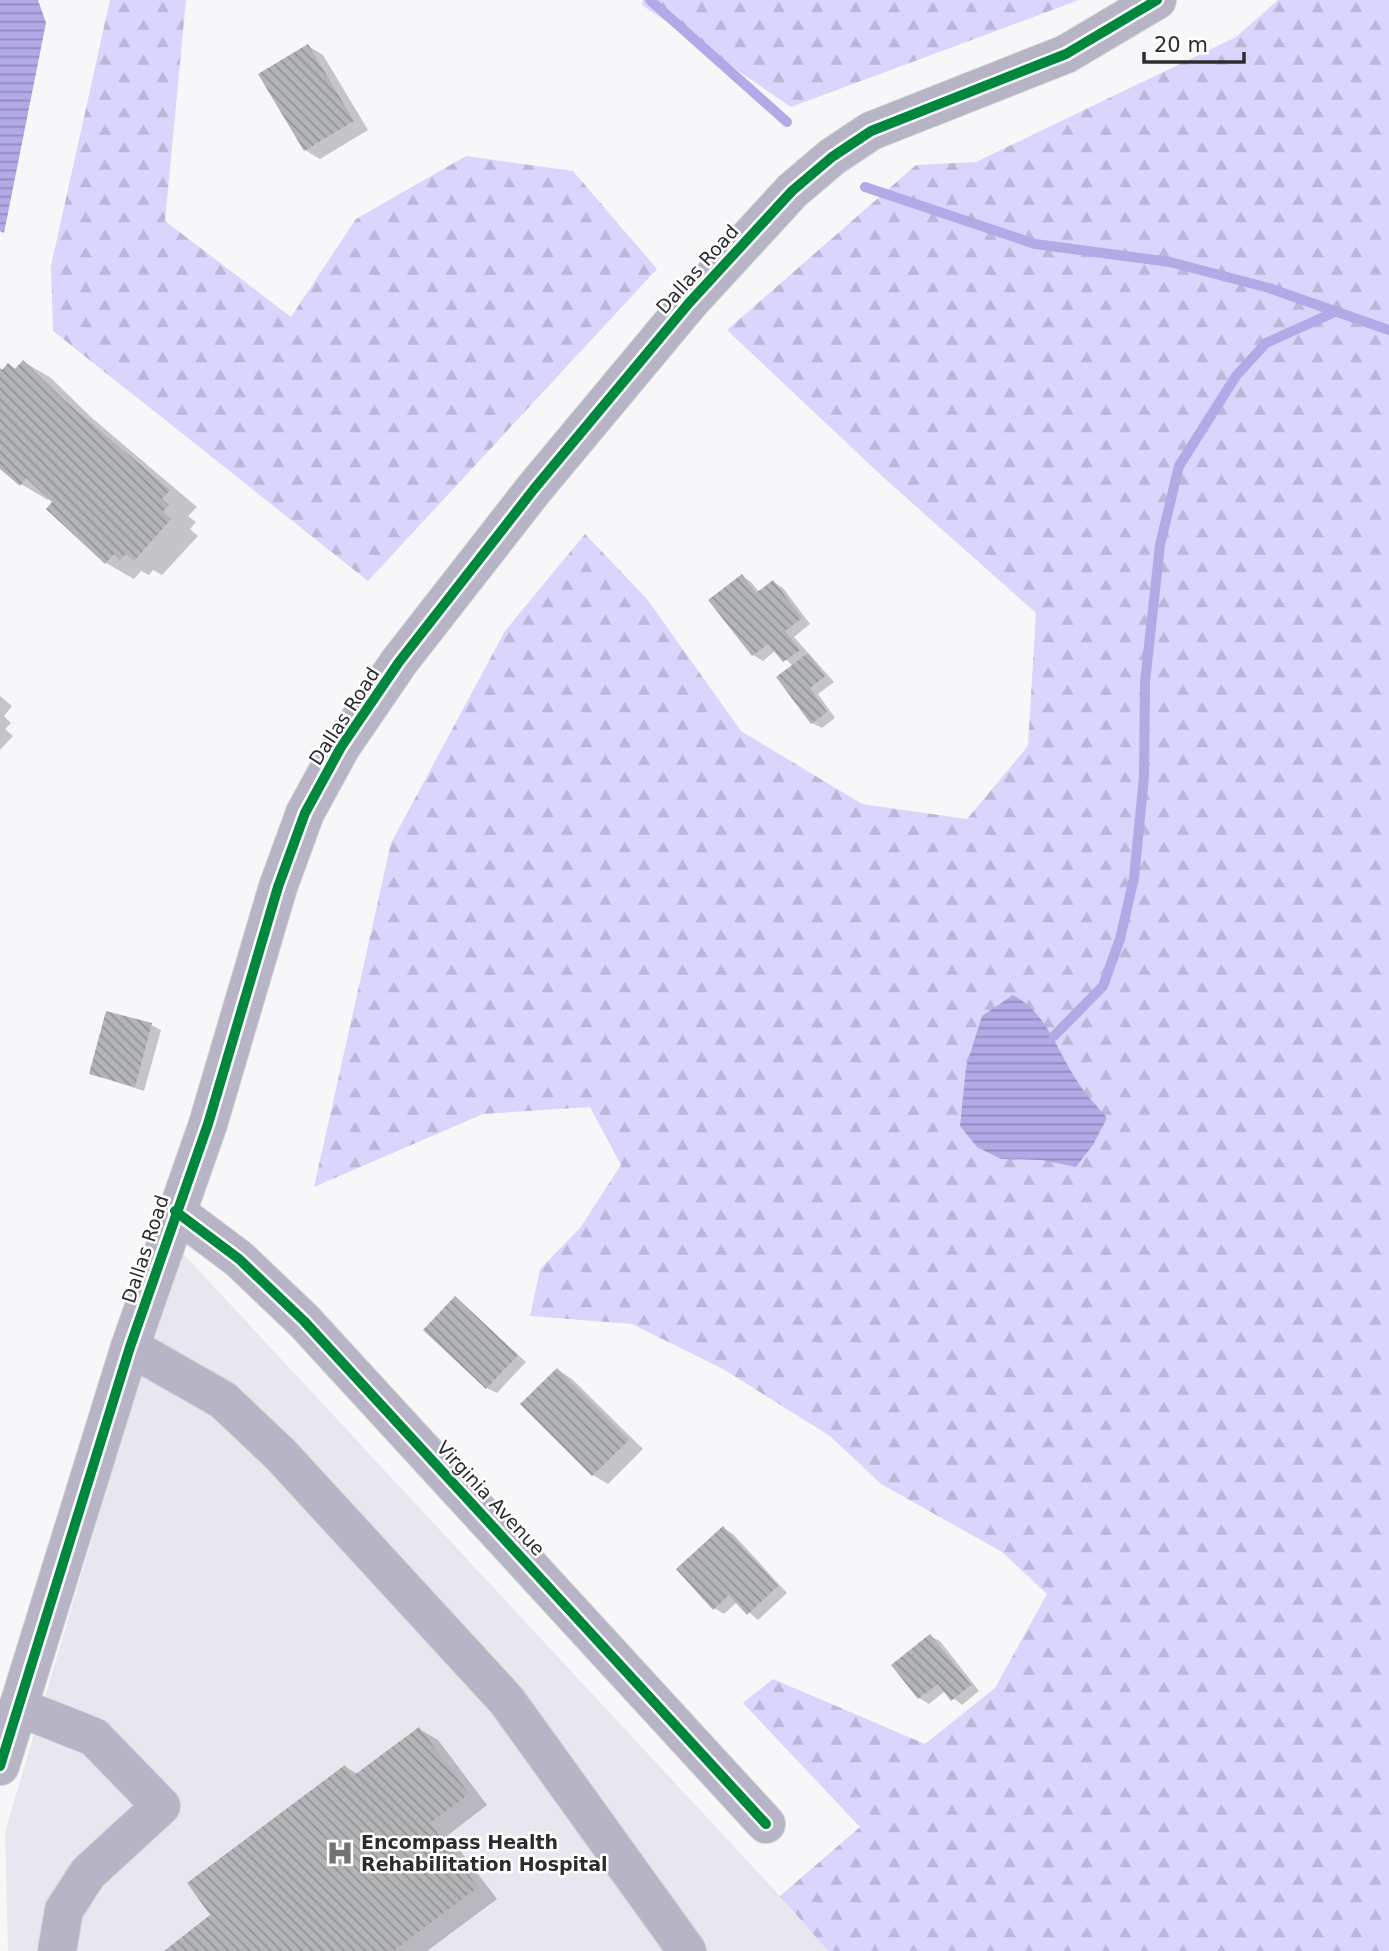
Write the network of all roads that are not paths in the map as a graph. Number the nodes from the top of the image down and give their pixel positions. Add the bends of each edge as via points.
1 (1157, 0) edge
2 (175, 1211) junction
3 (130, 1348) junction
4 (18, 1707) junction
5 (0, 1766) edge
6 (766, 1824) dead end
7 (57, 1951) edge
8 (687, 1951) edge

1 - 2 street, Dallas Road via 1066,54 872,131 832,157 792,191 689,303 534,489 399,662 341,747 305,813 278,887 208,1124
2 - 3 street, Dallas Road
2 - 6 street, Virginia Avenue via 239,1259 304,1321
3 - 4 street, Dallas Road
3 - 8 street via 223,1400 281,1455 507,1701
4 - 5 street, Dallas Road
4 - 7 street via 94,1737 161,1806 88,1873 64,1910

